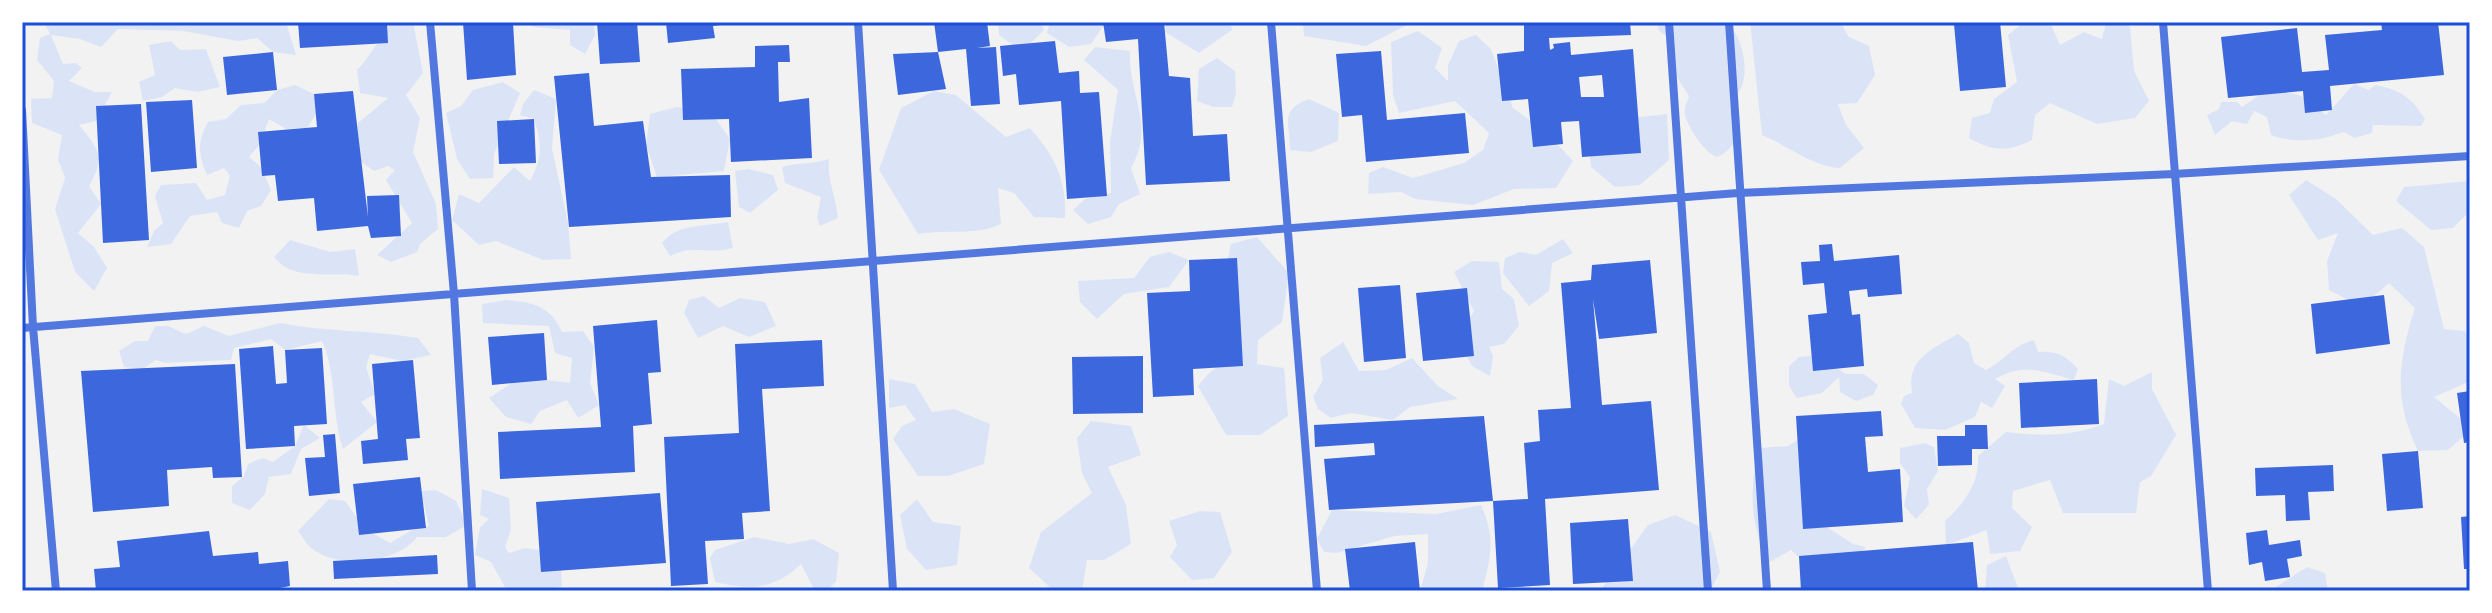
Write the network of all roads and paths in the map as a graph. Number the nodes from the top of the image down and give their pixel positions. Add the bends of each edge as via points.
1 (430, 22) edge
2 (858, 22) edge
3 (1271, 22) edge
4 (1669, 22) edge
5 (1729, 22) edge
6 (2163, 22) edge
7 (22, 110) edge
8 (2470, 156) edge
9 (2174, 174) junction
10 (1738, 193) junction
11 (1680, 197) junction
12 (1285, 228) junction
13 (871, 261) junction
14 (454, 294) junction
15 (33, 327) junction
16 (22, 328) edge
17 (56, 591) edge
18 (472, 591) edge
19 (893, 591) edge
20 (1317, 591) edge
21 (1708, 591) edge
22 (1767, 591) edge
23 (2208, 591) edge

1 - 14 street
2 - 13 street
3 - 12 street
4 - 11 street
5 - 10 street
6 - 9 street
7 - 15 street
8 - 9 street
9 - 10 street
9 - 23 street
10 - 11 street
10 - 22 street
11 - 12 street
11 - 21 street
12 - 13 street
12 - 20 street
13 - 14 street
13 - 19 street
14 - 15 street
14 - 18 street
15 - 16 street
15 - 17 street

